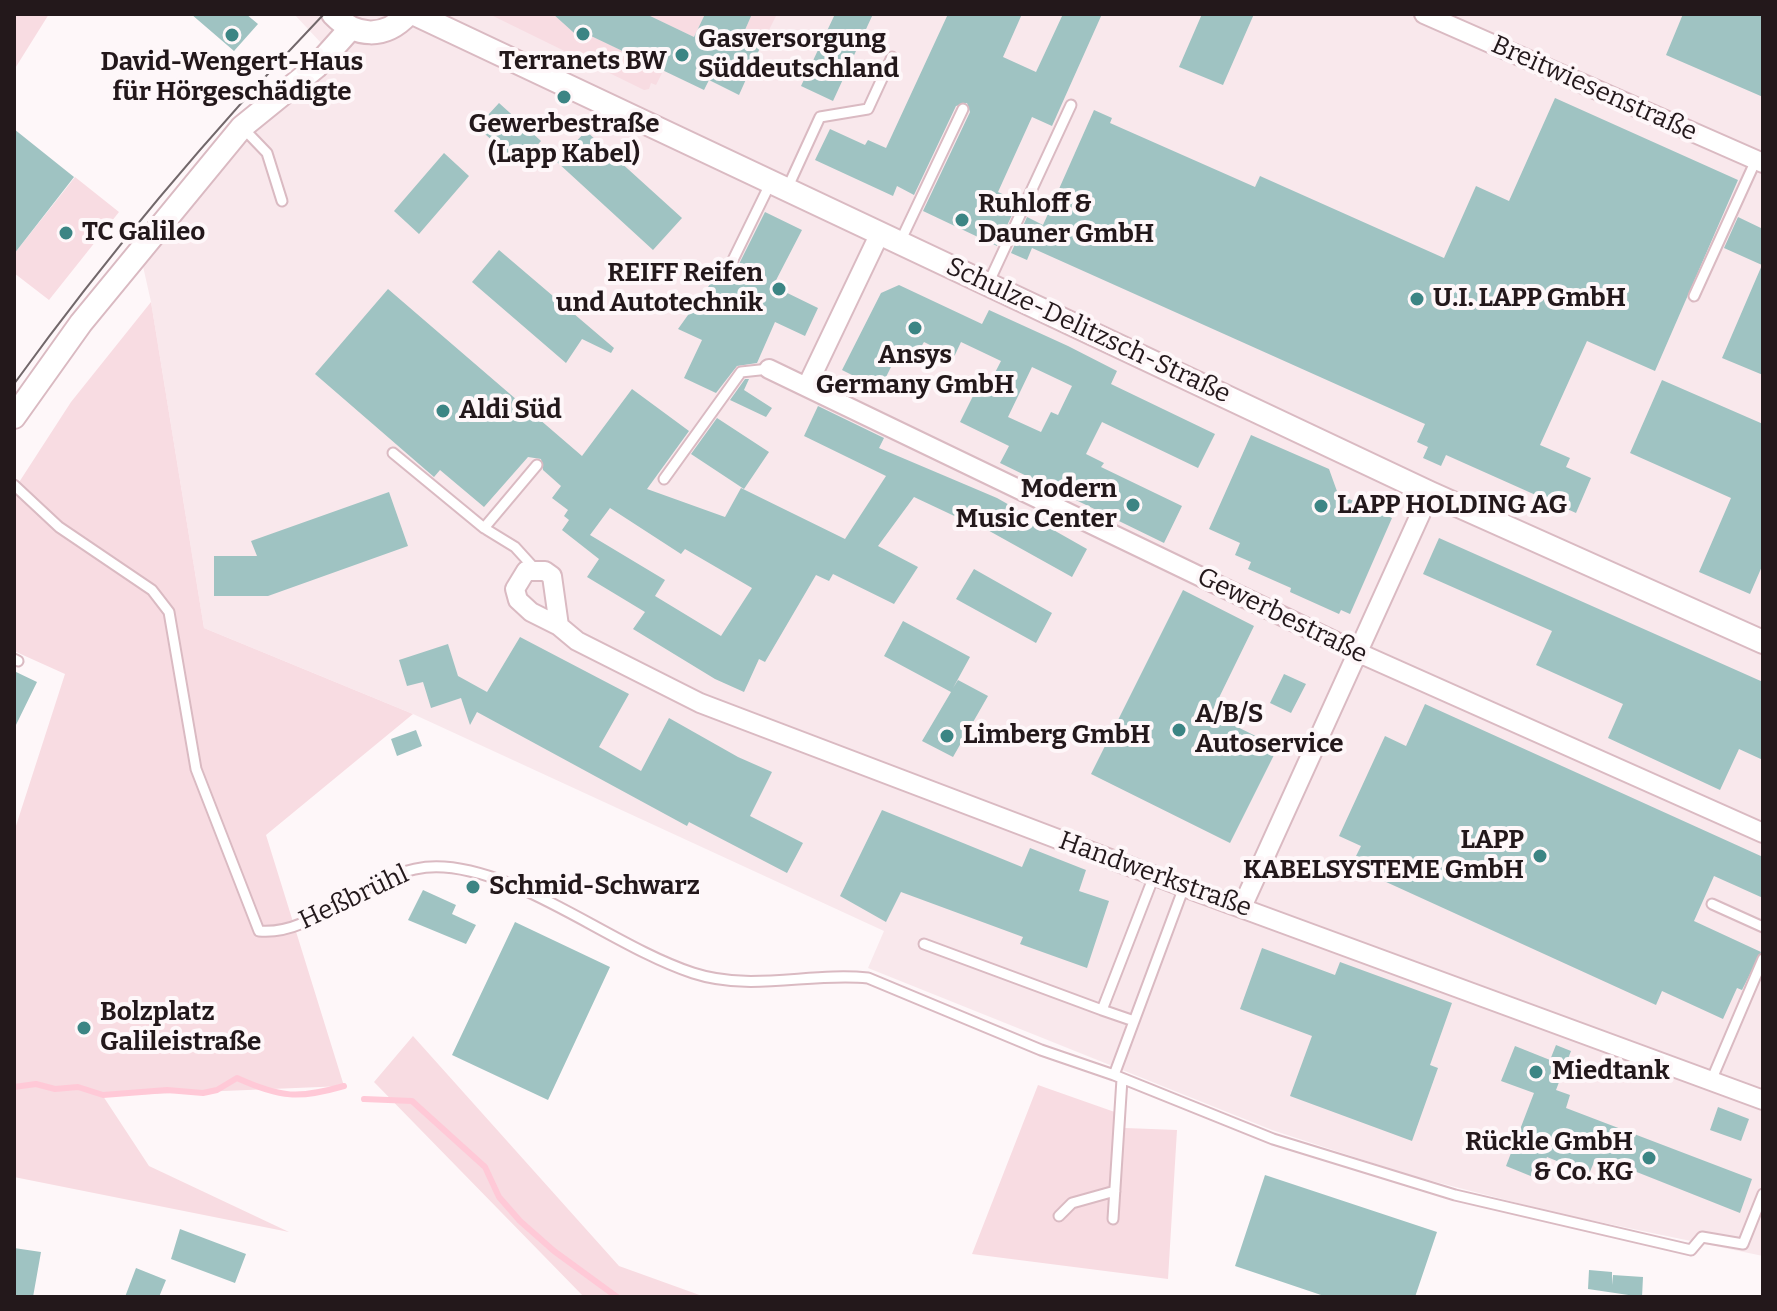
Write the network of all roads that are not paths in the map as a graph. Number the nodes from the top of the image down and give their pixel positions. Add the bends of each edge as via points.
1 (408, 14) edge
2 (415, 14) edge
3 (1424, 14) edge
4 (341, 21) edge
5 (892, 57) dead end
6 (1071, 105) dead end
7 (963, 109) dead end
8 (242, 127) junction
9 (1759, 162) edge
10 (779, 185) junction
11 (282, 201) dead end
12 (890, 237) junction
13 (730, 266) dead end
14 (988, 284) junction
15 (1694, 296) dead end
16 (769, 369) joint
17 (807, 386) junction
18 (14, 417) edge
19 (393, 453) dead end
20 (537, 465) dead end
21 (664, 479) dead end
22 (14, 485) edge
23 (1430, 493) junction
24 (484, 528) junction
25 (535, 569) junction
26 (559, 626) junction
27 (1763, 642) edge
28 (1359, 653) junction
29 (1763, 833) edge
30 (1154, 876) junction
31 (1184, 887) junction
32 (1712, 904) dead end
33 (1242, 907) junction
34 (1763, 927) edge
35 (924, 944) dead end
36 (1763, 959) edge
37 (1102, 1010) junction
38 (1134, 1021) junction
39 (1118, 1077) junction
40 (1711, 1081) junction
41 (1763, 1100) edge
42 (1115, 1191) junction
43 (1763, 1194) edge
44 (1059, 1216) dead end
45 (1113, 1219) dead end

1 - 4 street via 383,32 366,34
2 - 10 street, Schulze-Delitzsch-Straße via 450,26
3 - 9 street, Breitwiesenstraße
4 - 8 street via 316,67
5 - 10 lane via 868,109 820,117
6 - 14 lane
7 - 12 lane
8 - 11 lane via 267,153
8 - 18 street via 81,323
9 - 15 lane
10 - 12 street, Schulze-Delitzsch-Straße
10 - 13 lane
12 - 14 street, Schulze-Delitzsch-Straße
12 - 17 street
14 - 23 street, Schulze-Delitzsch-Straße
16 - 17 street, Gewerbestraße
16 - 21 lane via 741,372
17 - 28 street, Gewerbestraße
19 - 24 lane
20 - 24 lane
22 - 39 lane, Heßbrühl via 59,527 152,590 169,612 196,769 259,931 296,926 356,891 411,868 480,872 697,974 743,982 868,978
23 - 27 street, Schulze-Delitzsch-Straße
23 - 28 street
24 - 25 lane via 515,547
25 - 26 street via 552,576
25 - 26 street, Handwerkstraße via 518,582 518,600
26 - 30 street, Handwerkstraße via 608,659 700,703
28 - 29 street, Gewerbestraße
28 - 33 street
30 - 31 street, Handwerkstraße
30 - 37 lane
31 - 33 street, Handwerkstraße
31 - 38 lane
32 - 34 lane
33 - 40 street, Handwerkstraße
35 - 37 lane
36 - 40 lane
37 - 38 lane
38 - 39 lane
39 - 42 lane
39 - 43 lane via 1273,1139 1455,1195 1691,1250 1702,1237 1743,1244
40 - 41 street, Handwerkstraße
42 - 44 lane via 1072,1203
42 - 45 lane

